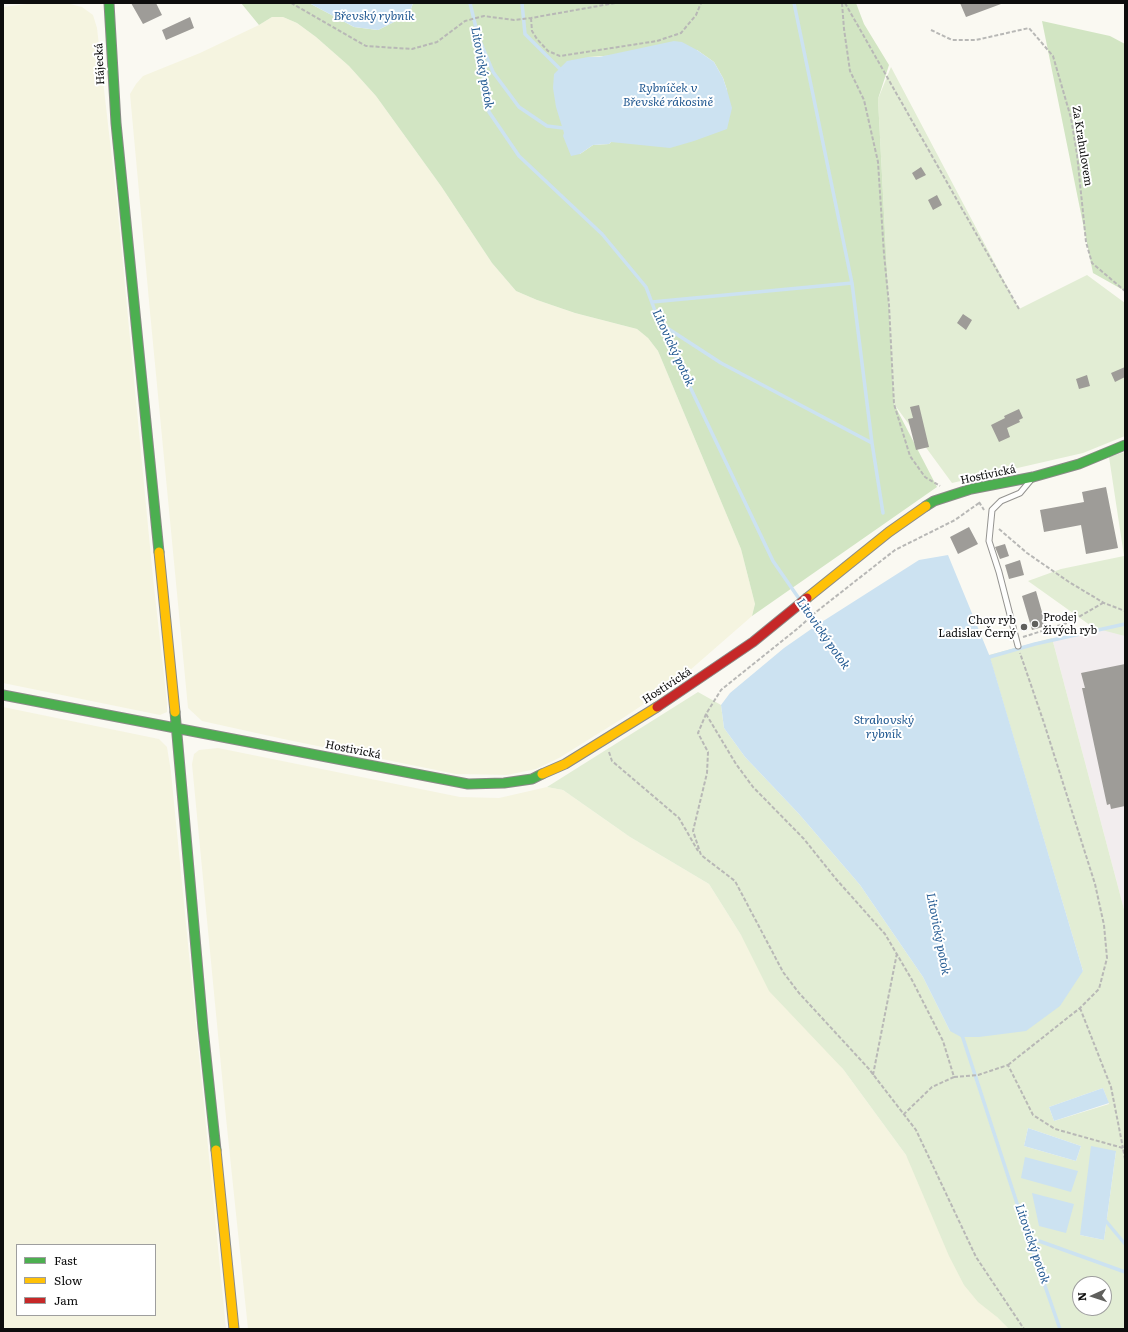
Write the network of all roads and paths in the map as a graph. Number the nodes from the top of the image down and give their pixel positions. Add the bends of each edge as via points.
1 (109, 3) edge
2 (291, 3) edge
3 (615, 3) edge
4 (702, 3) edge
5 (842, 3) edge
6 (845, 3) edge
7 (530, 18) junction
8 (931, 30) dead end
9 (1125, 290) edge
10 (1019, 310) dead end
11 (1125, 445) edge
12 (1033, 477) junction
13 (971, 489) junction
14 (956, 494) junction
15 (980, 503) junction
16 (991, 522) junction
17 (1104, 603) junction
18 (1125, 611) edge
19 (1016, 640) junction
20 (1018, 646) dead end
21 (1020, 652) dead end
22 (3, 695) edge
23 (706, 714) junction
24 (176, 728) junction
25 (603, 739) junction
26 (701, 855) junction
27 (896, 953) junction
28 (1080, 1008) junction
29 (1008, 1065) junction
30 (873, 1075) junction
31 (954, 1077) junction
32 (904, 1114) junction
33 (1123, 1148) junction
34 (1125, 1159) edge
35 (234, 1329) edge
36 (1024, 1329) edge

1 - 24 street, Hájecká via 116,123
2 - 7 path via 366,46 412,49 437,42 465,21 484,16 514,20
3 - 7 path
4 - 7 path via 682,33 657,41 560,56 548,51 537,39 532,31
5 - 14 path via 850,71 864,100 878,162 890,312 894,404 910,456 925,477
6 - 10 path
8 - 9 path, Za Krahulovem via 952,40 976,40 1029,28 1053,56 1071,118 1086,242 1092,263
11 - 12 street, Hostivická via 1079,464
12 - 13 street, Hostivická
12 - 16 lane via 1020,493 1001,501 992,510
13 - 14 street, Hostivická
13 - 15 path
14 - 25 street, Hostivická via 934,502 888,532 753,642 679,693
15 - 16 path
15 - 23 path via 955,520 895,550 721,690
16 - 17 path via 1028,553
16 - 19 lane via 989,540
17 - 18 path
17 - 19 path via 1070,622
19 - 20 lane
21 - 28 path via 1095,884 1104,925 1107,958 1099,990
22 - 24 street, Hostivická
23 - 26 path via 698,733 708,752 707,773 693,831
23 - 27 path via 753,787 804,839 885,934
24 - 25 street, Hostivická via 468,784 532,779 565,764
24 - 35 street, Hájecká
25 - 26 path via 612,761 679,818
26 - 30 path via 735,881 783,972
27 - 30 path
27 - 31 path via 943,1041
28 - 29 path
28 - 33 path via 1111,1087
29 - 31 path via 978,1075
29 - 33 path via 1033,1115 1055,1129
30 - 32 path
31 - 32 path via 932,1087
32 - 36 path via 916,1130 976,1257
33 - 34 path

